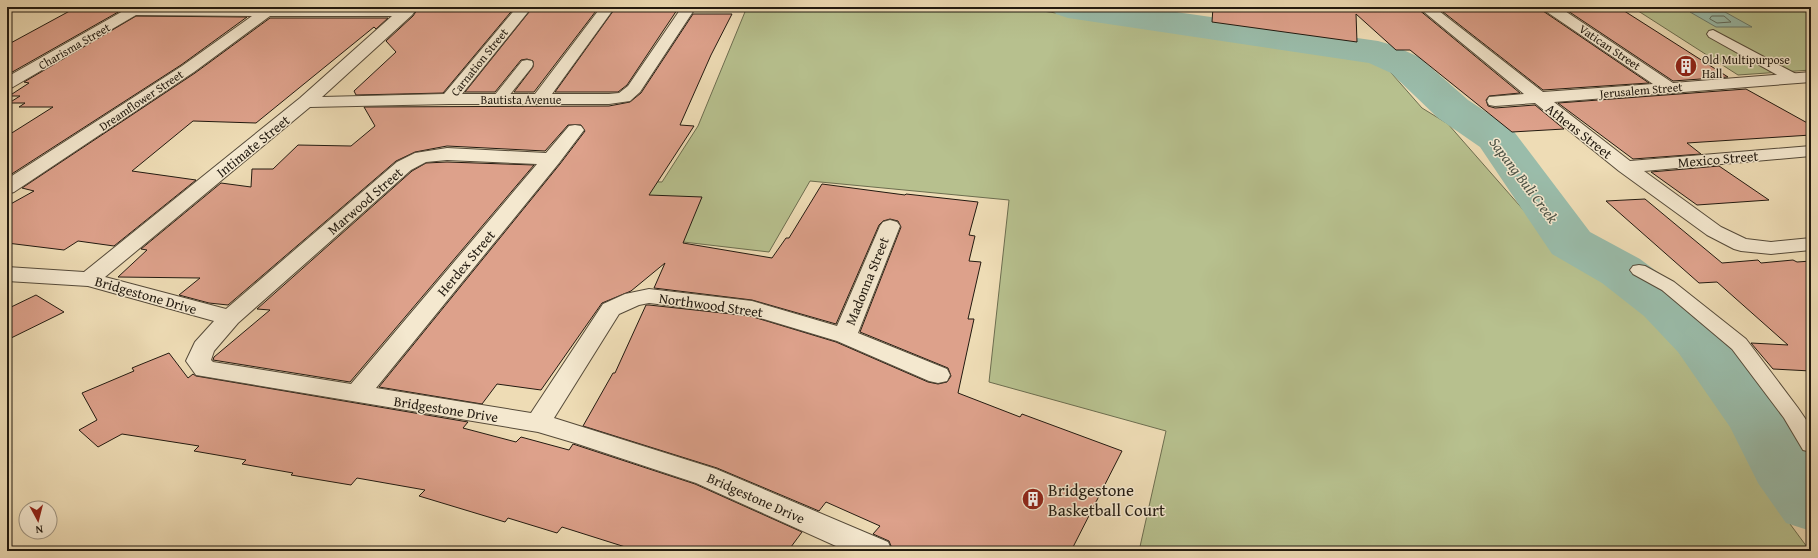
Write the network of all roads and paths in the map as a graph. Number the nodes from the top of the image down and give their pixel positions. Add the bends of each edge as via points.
1 (525, 7) edge
2 (608, 7) edge
3 (689, 7) edge
4 (1425, 7) edge
5 (1549, 7) edge
6 (137, 9) edge
7 (409, 9) edge
8 (270, 10) edge
9 (1714, 34) dead end
10 (527, 64) dead end
11 (1805, 78) edge
12 (7, 84) edge
13 (1670, 88) junction
14 (449, 99) junction
15 (499, 99) junction
16 (540, 99) junction
17 (1538, 99) junction
18 (1495, 101) dead end
19 (306, 102) junction
20 (575, 130) dead end
21 (1811, 151) edge
22 (552, 160) junction
23 (1626, 167) junction
24 (7, 188) edge
25 (890, 226) dead end
26 (1811, 244) edge
27 (1639, 270) dead end
28 (7, 274) edge
29 (89, 279) junction
30 (230, 318) junction
31 (845, 336) junction
32 (938, 375) dead end
33 (357, 394) junction
34 (538, 423) junction
35 (1811, 444) edge
36 (876, 551) edge

1 - 14 street, Carnation Street
2 - 16 street
3 - 16 street, Bautista Avenue via 634,90 624,97
4 - 17 street, Athens Street
5 - 13 street, Vatican Street
6 - 8 street
6 - 12 street, Charisma Street
7 - 8 street
7 - 19 street, Intimate Street
8 - 24 street, Dreamflower Street via 188,69
9 - 11 lane
10 - 15 lane
11 - 13 street, Jerusalem Street
13 - 17 street, Jerusalem Street
14 - 15 street, Bautista Avenue
14 - 19 street, Bautista Avenue
15 - 16 street, Bautista Avenue
17 - 18 street, Jerusalem Street
17 - 23 street, Athens Street
19 - 29 street, Intimate Street
20 - 22 street, Herdex Street
21 - 23 street, Mexico Street
22 - 30 street, Marwood Street via 447,154 422,157 404,166
22 - 33 street, Herdex Street
23 - 26 street, Athens Street via 1714,231 1741,245 1771,248
25 - 31 street, Madonna Street
27 - 35 lane via 1668,286 1739,344
28 - 29 street, Bridgestone Drive
29 - 30 street, Bridgestone Drive
30 - 33 street, Bridgestone Drive via 203,348 198,361 205,370
31 - 32 street, Northwood Street
31 - 34 street, Northwood Street via 752,308 649,296 633,299 611,309
33 - 34 street, Bridgestone Drive
34 - 36 street, Bridgestone Drive via 706,476

